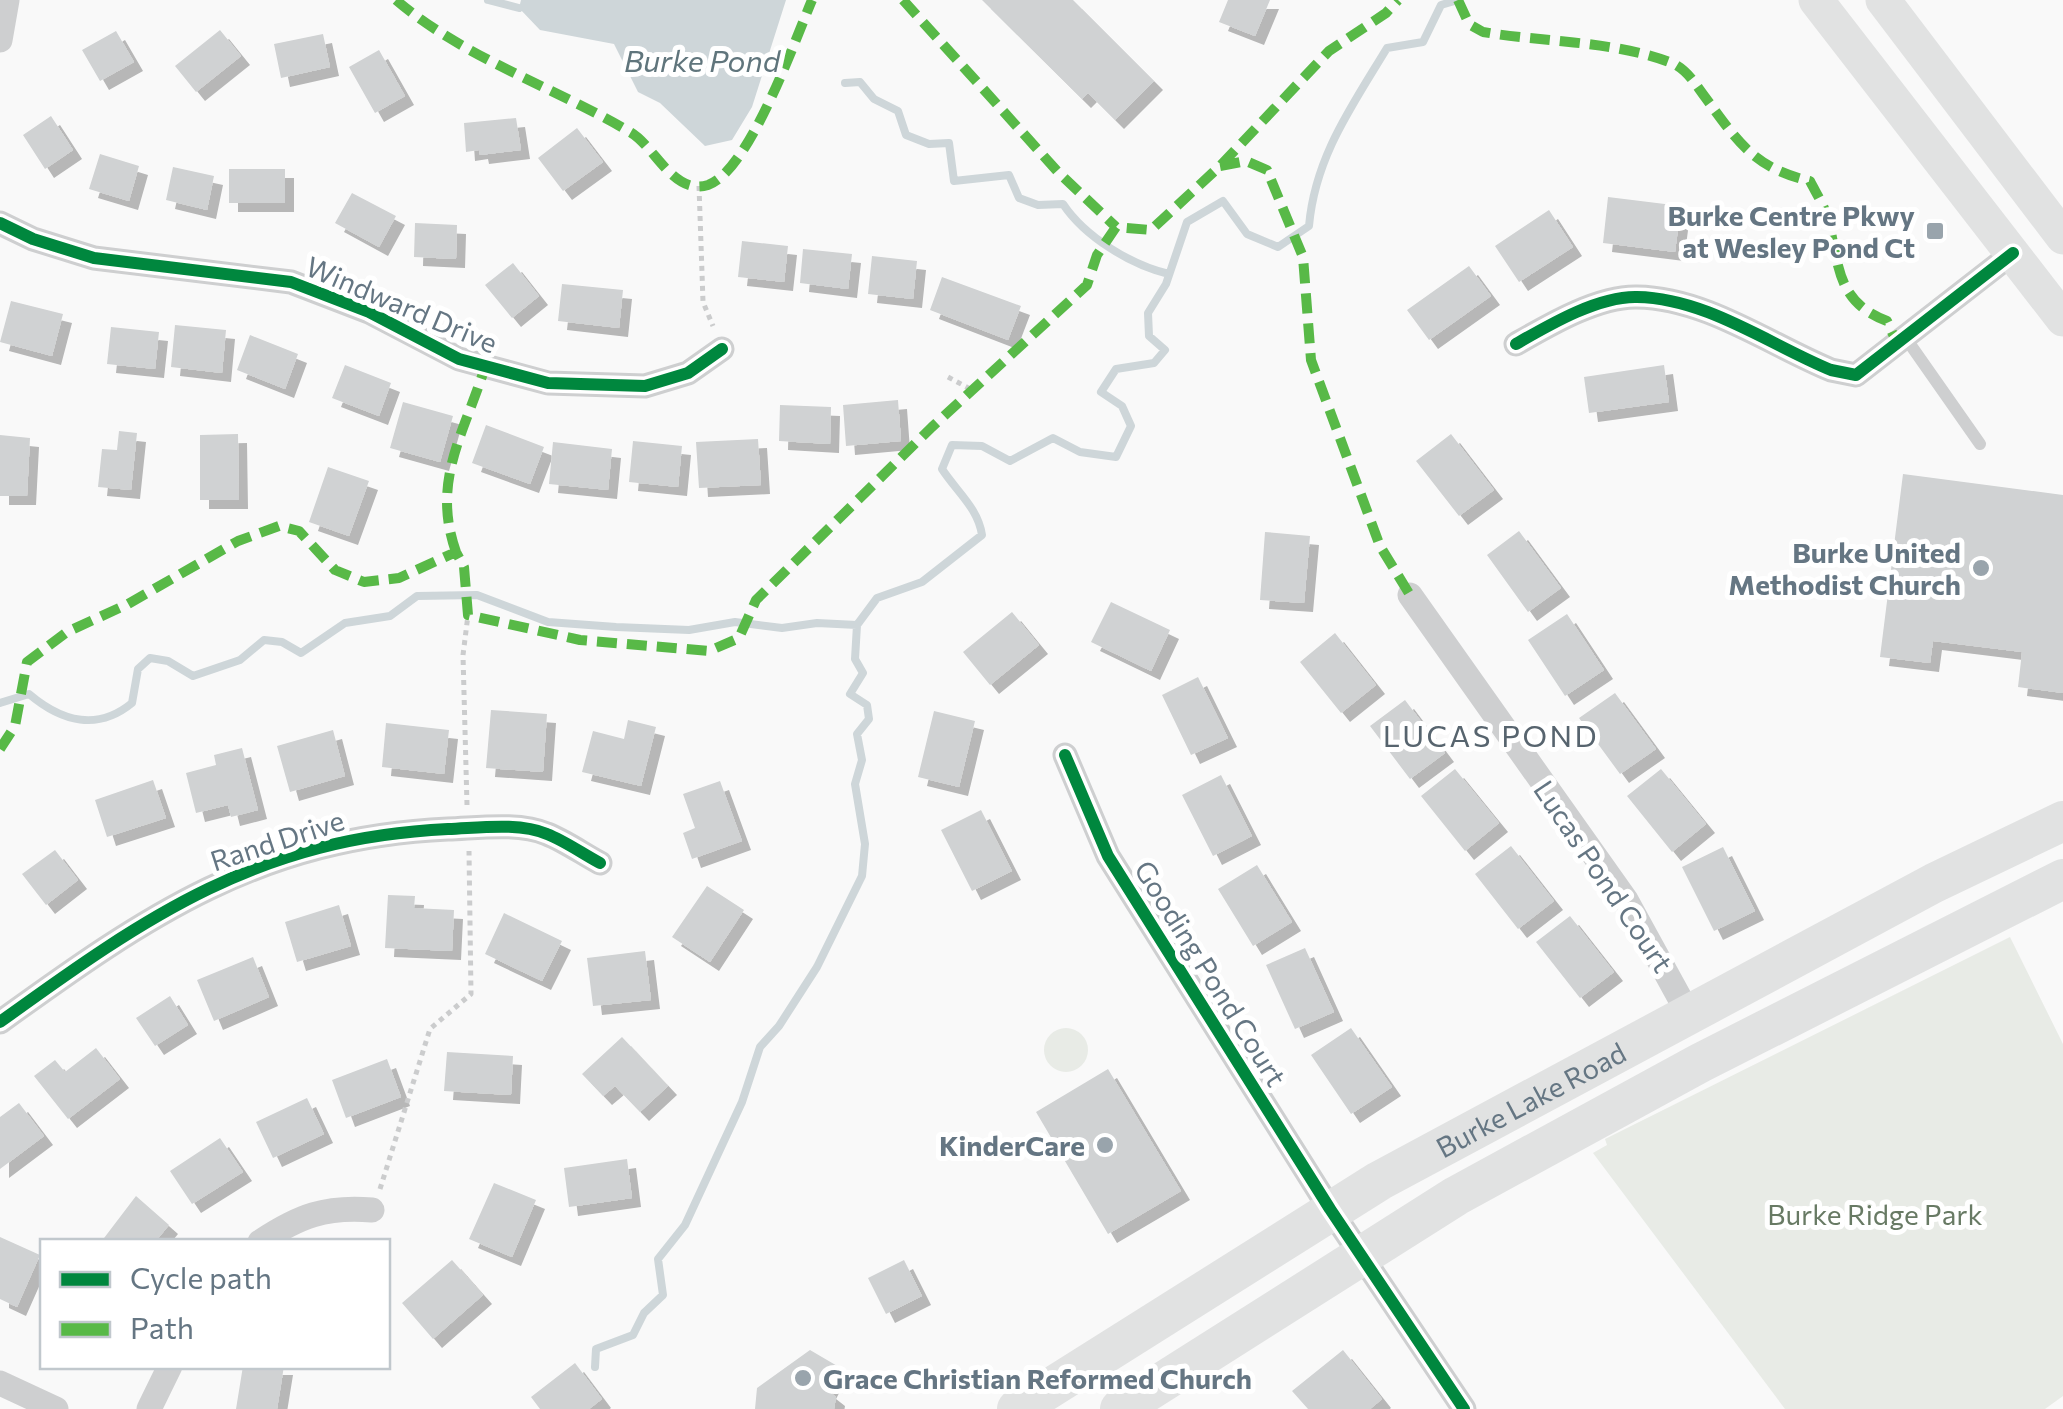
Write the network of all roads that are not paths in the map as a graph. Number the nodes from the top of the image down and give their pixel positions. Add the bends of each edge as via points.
1 (7, 0) edge
2 (1816, 0) edge
3 (1883, 0) edge
4 (0, 40) edge
5 (0, 223) edge
6 (2063, 237) edge
7 (2013, 253) junction
8 (2063, 319) edge
9 (1905, 338) junction
10 (1516, 344) dead end
11 (722, 349) road end
12 (1980, 444) dead end
13 (1410, 595) dead end
14 (1066, 754) dead end
15 (2063, 821) edge
16 (600, 863) dead end
17 (2063, 879) edge
18 (1688, 1013) junction
19 (0, 1022) edge
20 (1330, 1209) junction
21 (372, 1210) road end
22 (264, 1239) edge
23 (1362, 1254) junction
24 (169, 1369) edge
25 (0, 1383) edge
26 (56, 1409) edge
27 (149, 1409) edge
28 (1016, 1409) edge
29 (1120, 1409) edge
30 (1464, 1409) edge

1 - 4 street
2 - 7 main road
3 - 6 main road
5 - 11 street, Windward Drive via 94,258 291,282 369,312 459,359 548,383 646,386 688,373
7 - 8 main road
7 - 9 street
9 - 10 street via 1856,376 1680,304 1634,296
9 - 12 lane
13 - 18 street, Lucas Pond Court via 1626,900
14 - 20 street, Gooding Pond Court via 1108,856
15 - 18 main road, Burke Lake Road
16 - 19 street, Rand Drive via 546,834 469,828 353,840 239,874 180,900
17 - 23 main road, Burke Lake Road via 1700,1063
18 - 20 main road, Burke Lake Road
20 - 23 street, Gooding Pond Court
20 - 28 main road, Burke Lake Road
21 - 22 street via 322,1210
23 - 29 main road, Burke Lake Road
23 - 30 street, Gooding Pond Court
24 - 27 street
25 - 26 street

